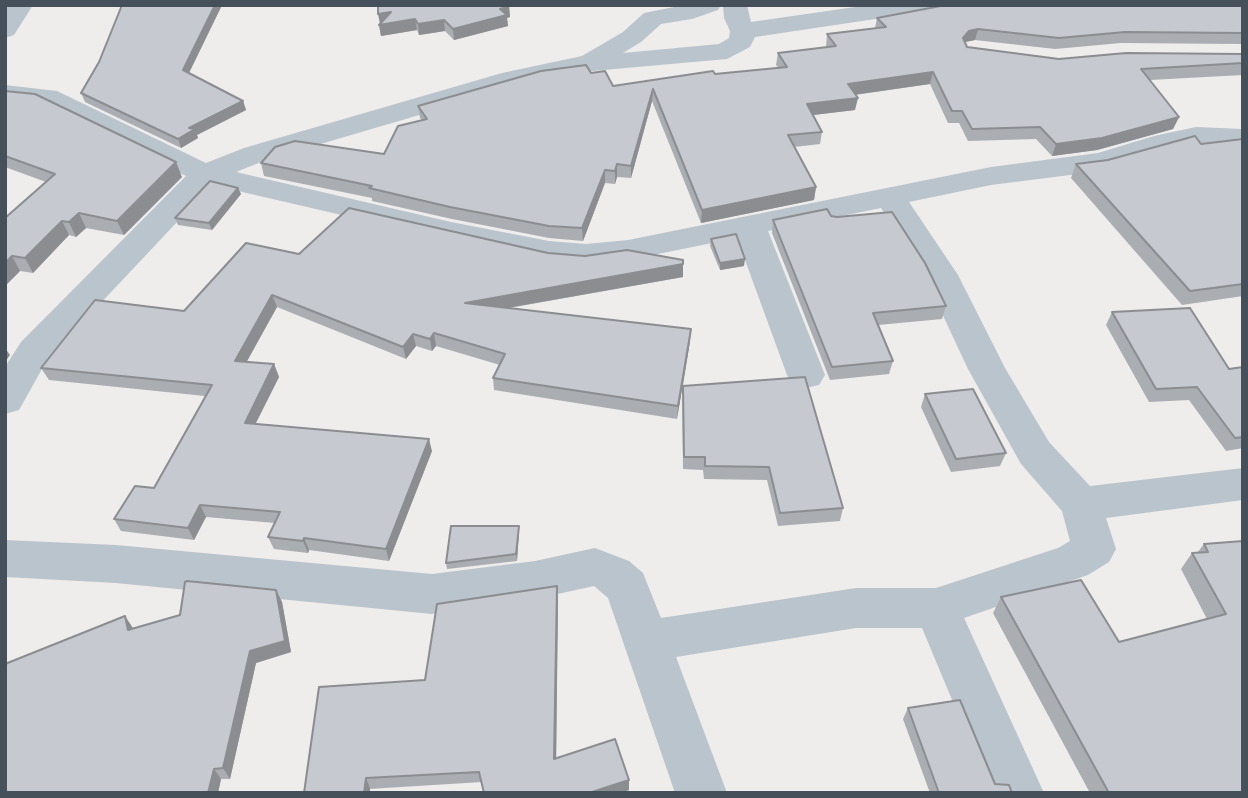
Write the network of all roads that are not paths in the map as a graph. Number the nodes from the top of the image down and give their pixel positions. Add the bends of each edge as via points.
1 (21, 5) edge
2 (709, 5) edge
3 (735, 5) edge
4 (922, 5) edge
5 (652, 12) edge
6 (5, 30) edge
7 (743, 31) junction
8 (581, 64) junction
9 (5, 93) edge
10 (1243, 138) edge
11 (205, 174) junction
12 (890, 198) junction
13 (748, 225) junction
14 (806, 375) edge
15 (5, 400) edge
16 (1243, 484) edge
17 (1081, 504) junction
18 (5, 558) edge
19 (936, 608) junction
20 (645, 641) junction
21 (701, 793) edge
22 (1018, 793) edge

1 - 6 street
2 - 5 street via 683,14
3 - 7 street
4 - 7 street
5 - 8 street via 623,43
7 - 8 street via 741,42 727,51
8 - 11 street via 443,98 255,154
9 - 11 street via 47,97
10 - 12 street via 1196,136 1102,162 991,176
11 - 13 street via 549,253 628,250
11 - 15 street via 34,351
12 - 13 street
12 - 17 street via 941,275 1035,453
13 - 14 street
16 - 17 street
17 - 19 street via 1094,549 1072,562
18 - 20 street via 432,594 595,567 613,574 626,587
19 - 20 street via 856,608
19 - 22 street
20 - 21 street

